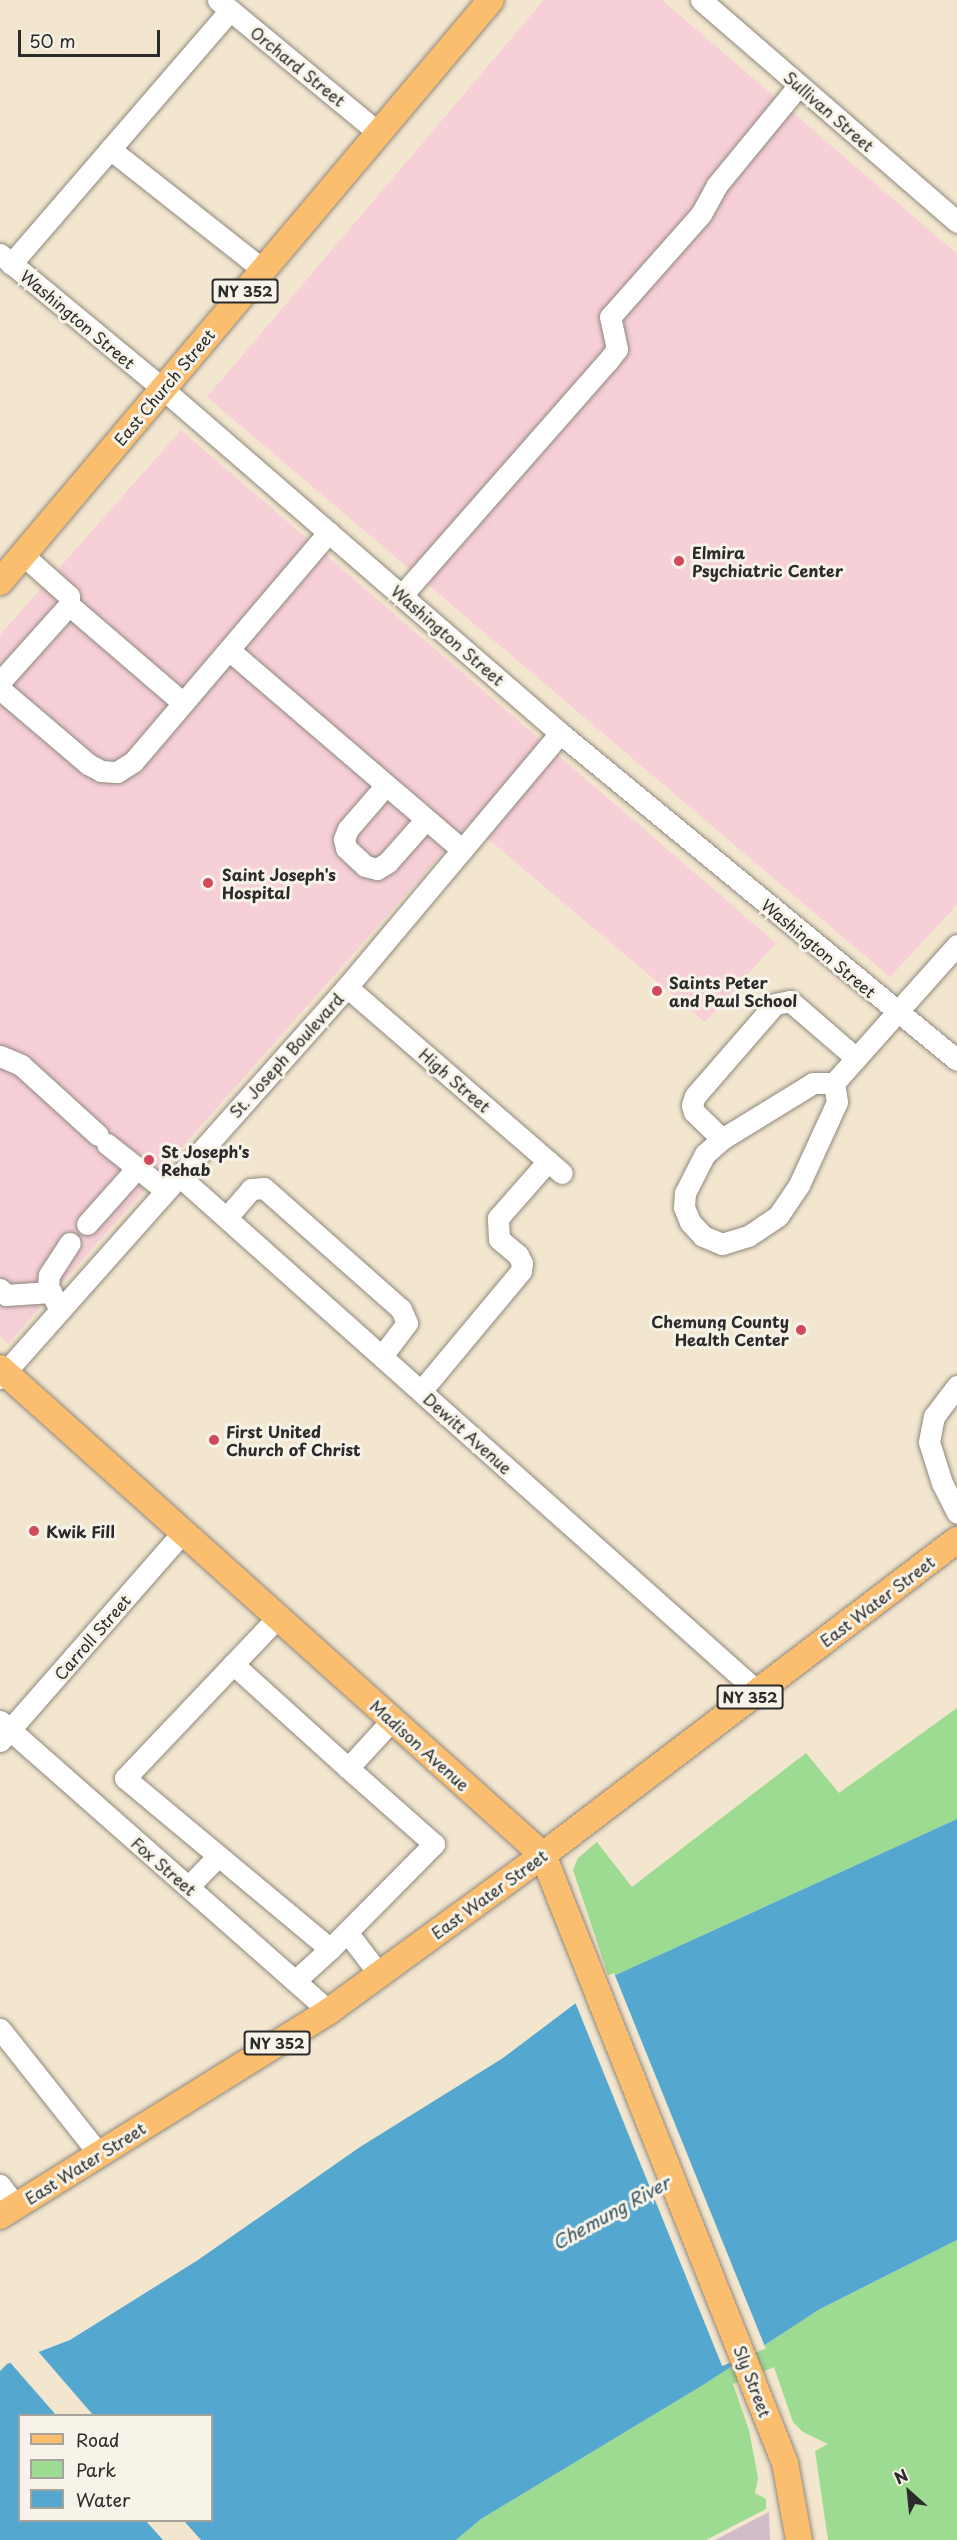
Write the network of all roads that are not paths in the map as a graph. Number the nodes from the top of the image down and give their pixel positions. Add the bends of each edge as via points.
1 (491, 0) edge
2 (701, 0) edge
3 (224, 5) edge
4 (800, 85) junction
5 (379, 133) junction
6 (110, 149) junction
7 (957, 222) edge
8 (5, 259) edge
9 (263, 270) junction
10 (163, 389) junction
11 (329, 532) junction
12 (23, 555) junction
13 (0, 582) edge
14 (402, 595) junction
15 (69, 605) junction
16 (229, 650) junction
17 (0, 682) edge
18 (0, 689) edge
19 (183, 703) junction
20 (560, 733) junction
21 (386, 785) junction
22 (426, 819) junction
23 (462, 849) junction
24 (957, 945) edge
25 (347, 987) junction
26 (897, 1013) junction
27 (1, 1055) edge
28 (856, 1058) junction
29 (957, 1060) edge
30 (834, 1083) junction
31 (722, 1139) junction
32 (137, 1168) junction
33 (172, 1183) junction
34 (226, 1217) junction
35 (87, 1224) dead end
36 (70, 1243) dead end
37 (3, 1292) edge
38 (55, 1301) junction
39 (382, 1356) junction
40 (2, 1373) edge
41 (957, 1386) edge
42 (421, 1391) junction
43 (957, 1512) edge
44 (183, 1532) junction
45 (957, 1540) edge
46 (278, 1617) junction
47 (233, 1664) junction
48 (757, 1691) junction
49 (392, 1720) junction
50 (3, 1731) edge
51 (348, 1768) junction
52 (543, 1855) junction
53 (218, 1856) junction
54 (188, 1887) junction
55 (347, 1932) junction
56 (330, 1949) junction
57 (379, 1974) junction
58 (295, 1981) junction
59 (328, 2011) junction
60 (0, 2028) edge
61 (99, 2154) junction
62 (0, 2185) edge
63 (8, 2211) edge
64 (691, 2226) joint
65 (799, 2540) edge

1 - 5 main road, East Church Street / NY 352
2 - 4 street, Sullivan Street
3 - 5 street, Orchard Street
3 - 6 street
4 - 7 street, Sullivan Street
4 - 14 street via 717,185 700,214 610,317 617,349 612,356
5 - 9 main road, East Church Street / NY 352
6 - 8 street
6 - 9 street
8 - 10 street, Washington Street
9 - 10 main road, East Church Street / NY 352
10 - 11 street, Washington Street
10 - 12 main road, East Church Street / NY 352
11 - 14 street, Washington Street
11 - 16 street
12 - 13 main road, East Church Street / NY 352
12 - 15 street via 69,596
14 - 20 street, Washington Street
15 - 17 street
15 - 19 street
16 - 19 street
16 - 21 street
18 - 19 street via 101,771 117,772 133,762
20 - 23 street, St. Joseph Boulevard
20 - 26 street, Washington Street
21 - 22 street
21 - 22 street via 344,839 346,848 365,866 377,869 388,862
22 - 23 street
23 - 25 street, St. Joseph Boulevard
24 - 26 street
25 - 33 street, St. Joseph Boulevard
25 - 42 street, High Street via 555,1167 498,1218 499,1239 518,1255 521,1271
26 - 28 street
26 - 29 street, Washington Street
27 - 32 street, Dewitt Avenue via 21,1065
28 - 30 street
28 - 31 street via 790,1001 775,1004 695,1096 694,1112
30 - 31 street via 813,1083
30 - 31 street via 837,1102 799,1185 778,1216 748,1236 722,1244 703,1236 690,1222 684,1207 685,1193 705,1154
32 - 33 street, Dewitt Avenue
32 - 35 street
33 - 34 street, Dewitt Avenue
33 - 38 street, St. Joseph Boulevard
34 - 39 street, Dewitt Avenue
34 - 39 street via 251,1189 264,1188 393,1301 406,1315 407,1323
36 - 38 street via 49,1275
37 - 38 street
38 - 40 street, St. Joseph Boulevard
39 - 42 street, Dewitt Avenue
40 - 44 main road, Madison Avenue
41 - 43 street via 934,1416 929,1442 942,1484
42 - 48 street, Dewitt Avenue
44 - 46 main road, Madison Avenue
44 - 50 street, Carroll Street
45 - 48 main road, East Water Street / NY 352
46 - 47 street
46 - 49 main road, Madison Avenue
47 - 51 street
47 - 53 street via 125,1778
48 - 52 main road, East Water Street / NY 352
49 - 51 street
49 - 52 main road, Madison Avenue
50 - 54 street, Fox Street
51 - 55 street via 434,1844
52 - 57 main road, East Water Street / NY 352
52 - 64 main road, Madison Avenue
53 - 54 street
53 - 56 street
54 - 58 street, Fox Street
55 - 56 street
55 - 57 street
56 - 58 street
57 - 59 main road, East Water Street / NY 352
58 - 59 street, Fox Street
59 - 61 main road, East Water Street / NY 352
60 - 61 street
61 - 63 main road, East Water Street / NY 352
62 - 63 street
64 - 65 main road, Sly Street via 785,2463

